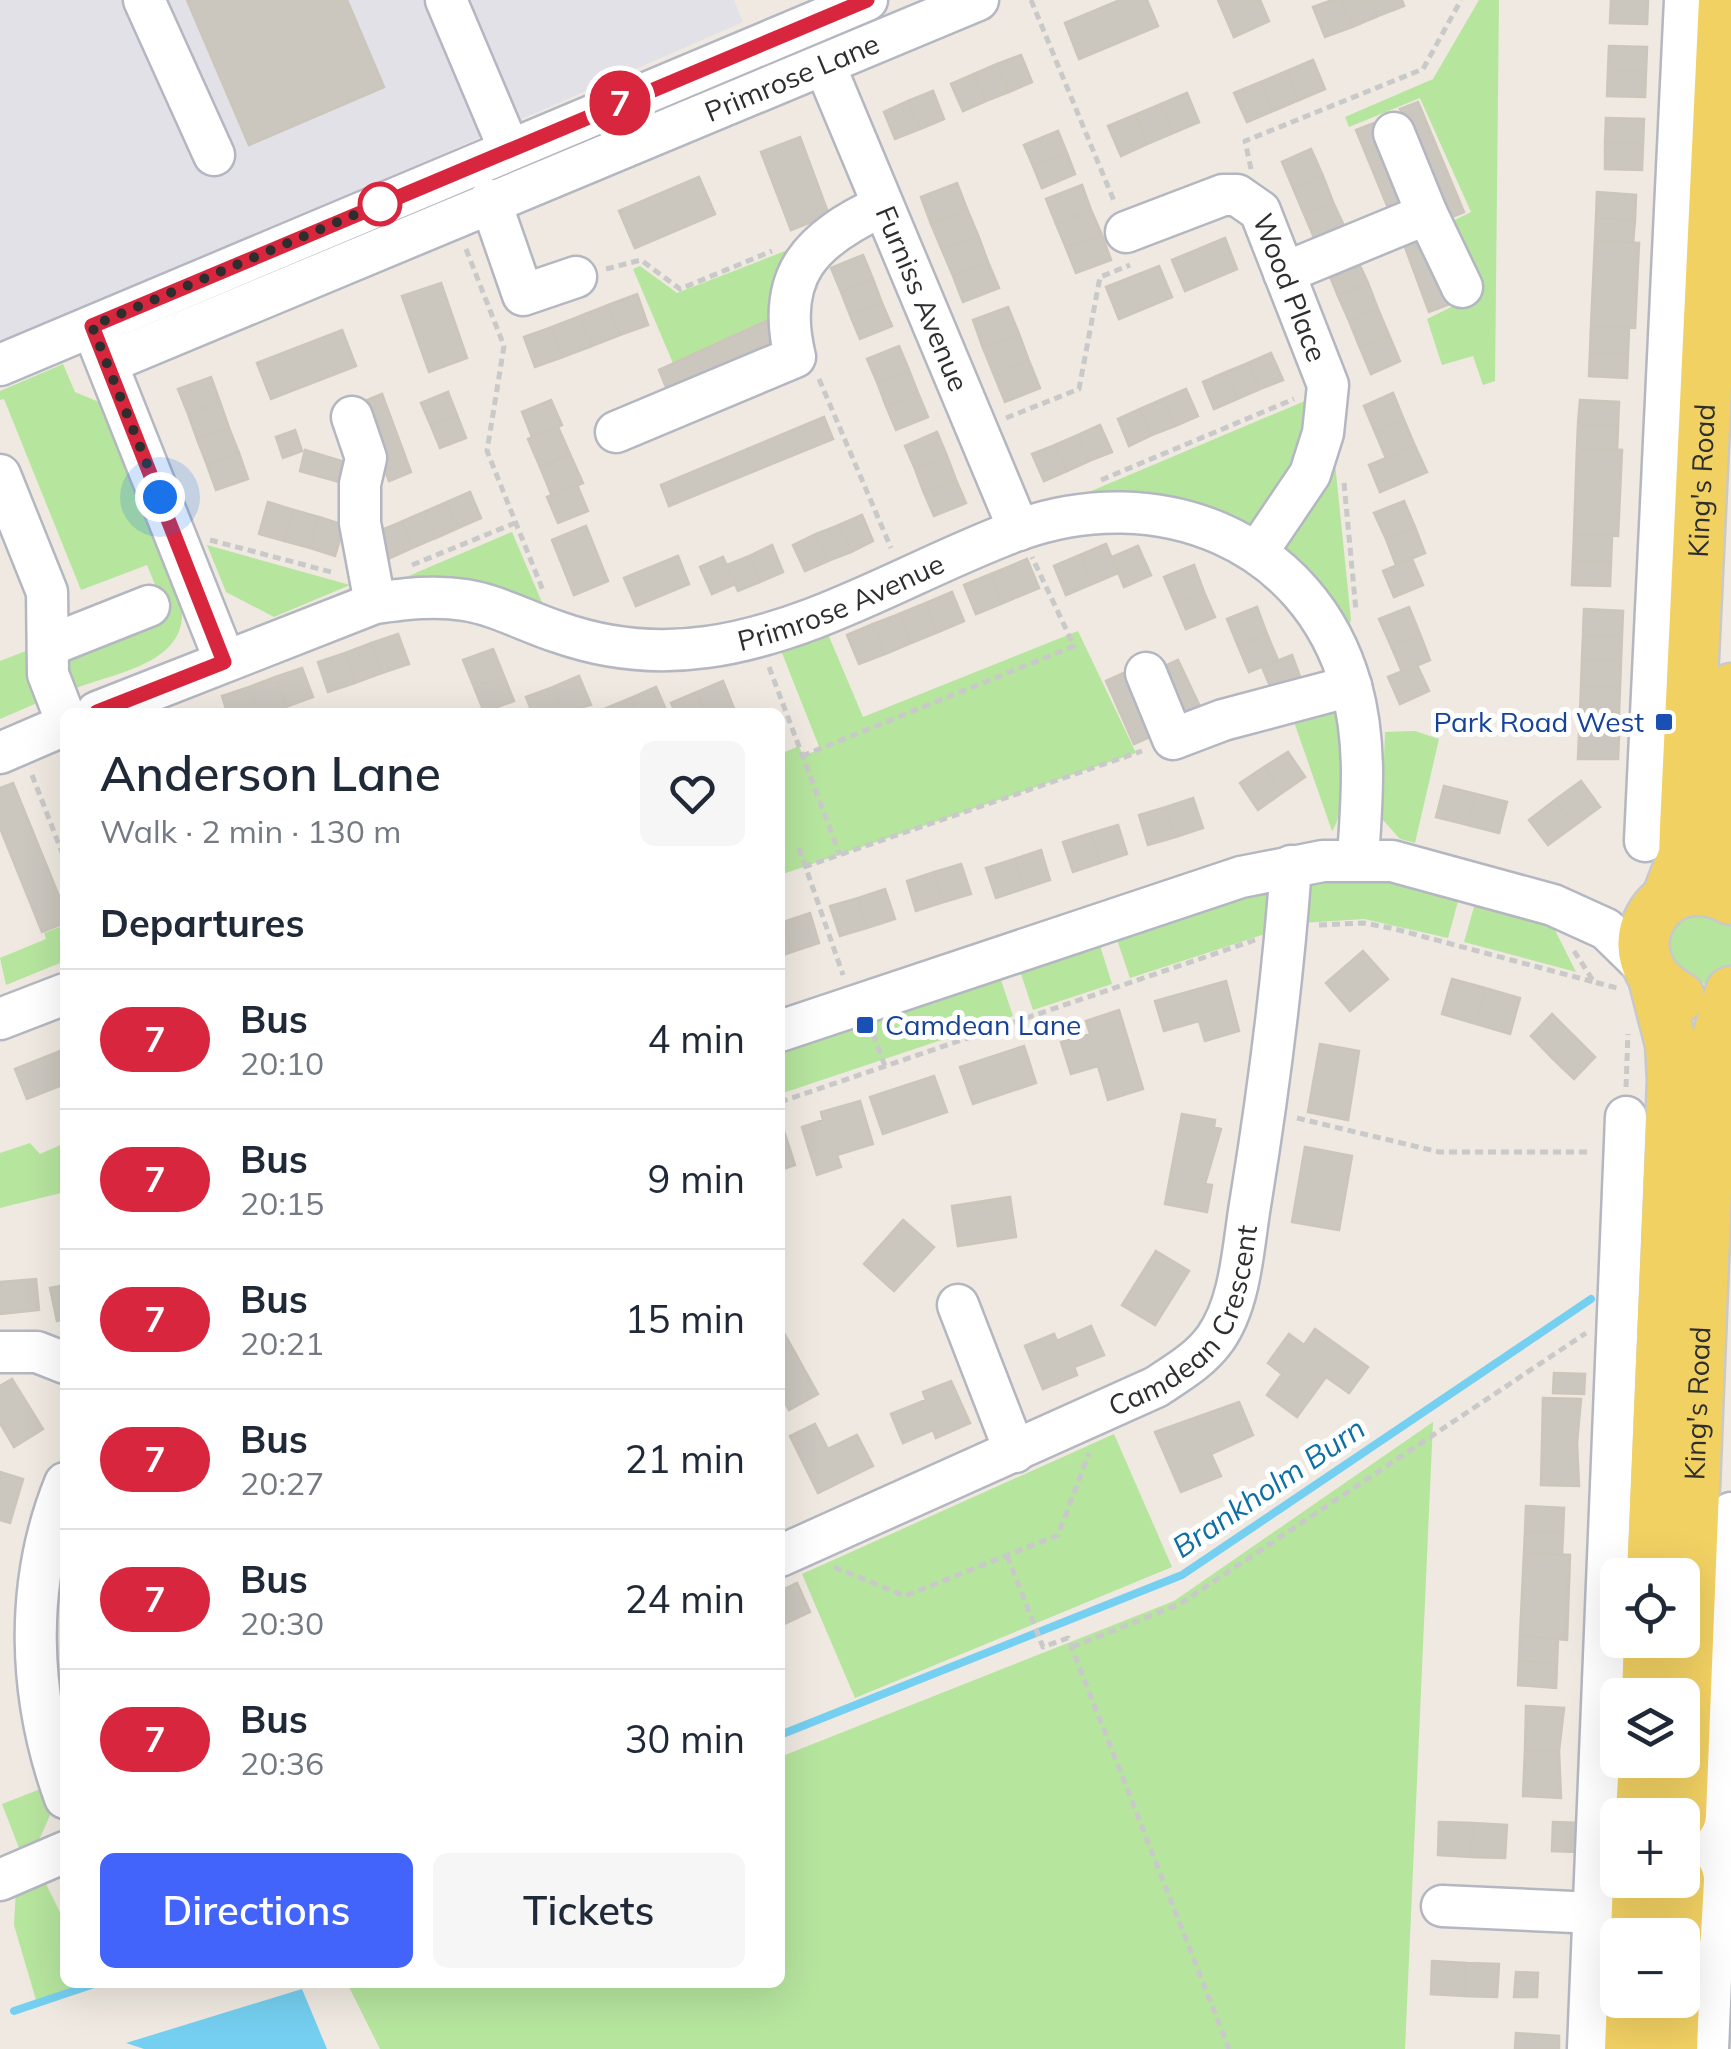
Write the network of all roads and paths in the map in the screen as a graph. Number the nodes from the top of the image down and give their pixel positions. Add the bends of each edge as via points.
1 (144, 0) edge
2 (446, 0) edge
3 (867, 0) edge
4 (978, 0) edge
5 (1031, 0) edge
6 (1461, 0) edge
7 (1685, 0) edge
8 (1724, 0) edge
9 (826, 66) junction
10 (654, 89) junction
11 (670, 129) junction
12 (1394, 132) dead end
13 (508, 149) junction
14 (214, 154) dead end
15 (490, 200) junction
16 (882, 206) junction
17 (1260, 211) junction
18 (1426, 214) junction
19 (452, 216) junction
20 (1126, 232) junction
21 (780, 248) dead end
22 (1284, 273) junction
23 (576, 277) joint
24 (1462, 287) dead end
25 (92, 326) junction
26 (107, 362) junction
27 (0, 364) edge
28 (818, 377) dead end
29 (1328, 385) junction
30 (352, 417) dead end
31 (977, 429) junction
32 (616, 432) dead end
33 (1342, 468) dead end
34 (0, 476) edge
35 (1097, 482) dead end
36 (1019, 530) junction
37 (1258, 551) junction
38 (904, 579) junction
39 (375, 604) junction
40 (149, 606) dead end
41 (560, 633) junction
42 (758, 636) junction
43 (48, 646) junction
44 (224, 662) junction
45 (1346, 672) junction
46 (1146, 673) dead end
47 (1731, 689) edge
48 (61, 708) edge
49 (107, 708) edge
50 (784, 708) edge
51 (785, 710) edge
52 (60, 728) edge
53 (1670, 734) junction
54 (1173, 739) junction
55 (10, 749) edge
56 (802, 756) junction
57 (1729, 778) edge
58 (1645, 841) dead end
59 (799, 848) dead end
60 (60, 850) edge
61 (840, 855) junction
62 (1731, 856) edge
63 (1358, 858) junction
64 (1290, 866) junction
65 (804, 867) junction
66 (1731, 899) edge
67 (1662, 903) junction
68 (1580, 915) junction
69 (1286, 933) junction
70 (1652, 974) junction
71 (1594, 982) dead end
72 (1731, 992) edge
73 (60, 996) edge
74 (854, 1006) junction
75 (0, 1019) edge
76 (785, 1029) edge
77 (785, 1100) edge
78 (1265, 1110) junction
79 (1664, 1181) edge
80 (958, 1304) dead end
81 (1618, 1312) junction
82 (0, 1352) edge
83 (60, 1362) edge
84 (1091, 1418) junction
85 (1015, 1452) junction
86 (60, 1500) edge
87 (1731, 1514) edge
88 (788, 1547) edge
89 (1006, 1556) junction
90 (1653, 1558) edge
91 (1072, 1646) junction
92 (60, 1780) edge
93 (1681, 1798) edge
94 (60, 1854) edge
95 (0, 1880) edge
96 (1442, 1906) dead end
97 (1665, 1912) edge
98 (1631, 2018) edge
99 (1673, 2018) edge
100 (1229, 2049) edge
101 (1588, 2049) edge
102 (1630, 2049) edge
103 (1672, 2049) edge
104 (1708, 2049) edge

1 - 14 street
2 - 13 street
3 - 10 street, Primrose Lane
4 - 9 street, Primrose Lane
5 - 20 path
6 - 17 path via 1424,69 1245,141
7 - 53 street
8 - 53 main road, King's Road
9 - 11 street, Primrose Lane
9 - 16 street, Furniss Avenue
10 - 11 street
10 - 13 street, Primrose Lane
11 - 15 street, Primrose Lane
12 - 18 street
13 - 25 street, Primrose Lane
15 - 19 street, Primrose Lane
15 - 23 street via 523,295
16 - 31 street, Furniss Avenue
16 - 32 street via 836,228 799,269 787,304 795,357
17 - 20 street, Wood Place via 1238,195 1222,195
17 - 22 street, Wood Place
18 - 22 street
18 - 24 street
19 - 26 street, Primrose Lane
19 - 41 path via 504,346 487,451
20 - 31 path via 1139,262 1100,277 1079,389
21 - 23 path via 680,289 641,260
22 - 29 street, Wood Place
25 - 26 street
25 - 27 street, Primrose Lane
26 - 44 street
28 - 38 path
29 - 35 path
29 - 37 street, Wood Place via 1310,474
30 - 39 street via 366,458 360,523
31 - 36 street, Furniss Avenue
33 - 45 path via 1358,638
34 - 43 street via 47,592
36 - 37 street, Primrose Avenue via 1108,513 1153,515 1207,526
36 - 38 street, Primrose Avenue
36 - 56 path via 1074,646
37 - 45 street, Primrose Avenue via 1293,579
38 - 42 street, Primrose Avenue
39 - 41 street, Primrose Avenue via 424,596 467,600
39 - 44 street, Primrose Avenue
40 - 43 street
41 - 42 street, Primrose Avenue via 619,648 667,651
42 - 50 path
43 - 48 street via 48,674
44 - 49 street, Primrose Avenue
45 - 54 street
45 - 63 street, Primrose Avenue via 1361,733
46 - 54 street
47 - 57 main road
51 - 56 path
52 - 55 street
53 - 58 street
53 - 67 main road, King's Road via 1684,855
54 - 61 path
55 - 60 path
56 - 61 path
57 - 62 main road
59 - 65 path
61 - 65 path
63 - 64 street
63 - 68 street via 1438,872
64 - 69 street, Camdean Crescent
64 - 74 street via 1166,900
65 - 74 path
66 - 67 main road via 1694,889
67 - 68 street via 1633,914
67 - 70 main road, King's Road via 1644,934
68 - 70 street via 1606,929
69 - 71 path via 1364,923
69 - 77 path
69 - 78 street, Camdean Crescent
70 - 72 main road, King's Road via 1676,996 1695,1001
70 - 79 main road, King's Road via 1671,1044
72 - 79 main road, King's Road
73 - 75 street
74 - 76 street
78 - 79 path via 1439,1152
78 - 84 street, Camdean Crescent via 1231,1306 1215,1338 1156,1387
79 - 81 street
79 - 90 main road, King's Road
79 - 93 main road, King's Road
80 - 85 street
81 - 91 path via 1180,1604
81 - 97 street
82 - 83 street via 37,1352
84 - 85 street, Camdean Crescent
84 - 89 path via 1097,1432 1058,1535
85 - 88 street, Camdean Crescent
86 - 92 street via 34,1641 37,1700
87 - 97 street
88 - 89 path via 906,1596
89 - 91 path via 1044,1647 1068,1638
91 - 100 path
94 - 95 street
96 - 97 street
97 - 101 street
97 - 104 street
98 - 102 main road
99 - 103 main road

